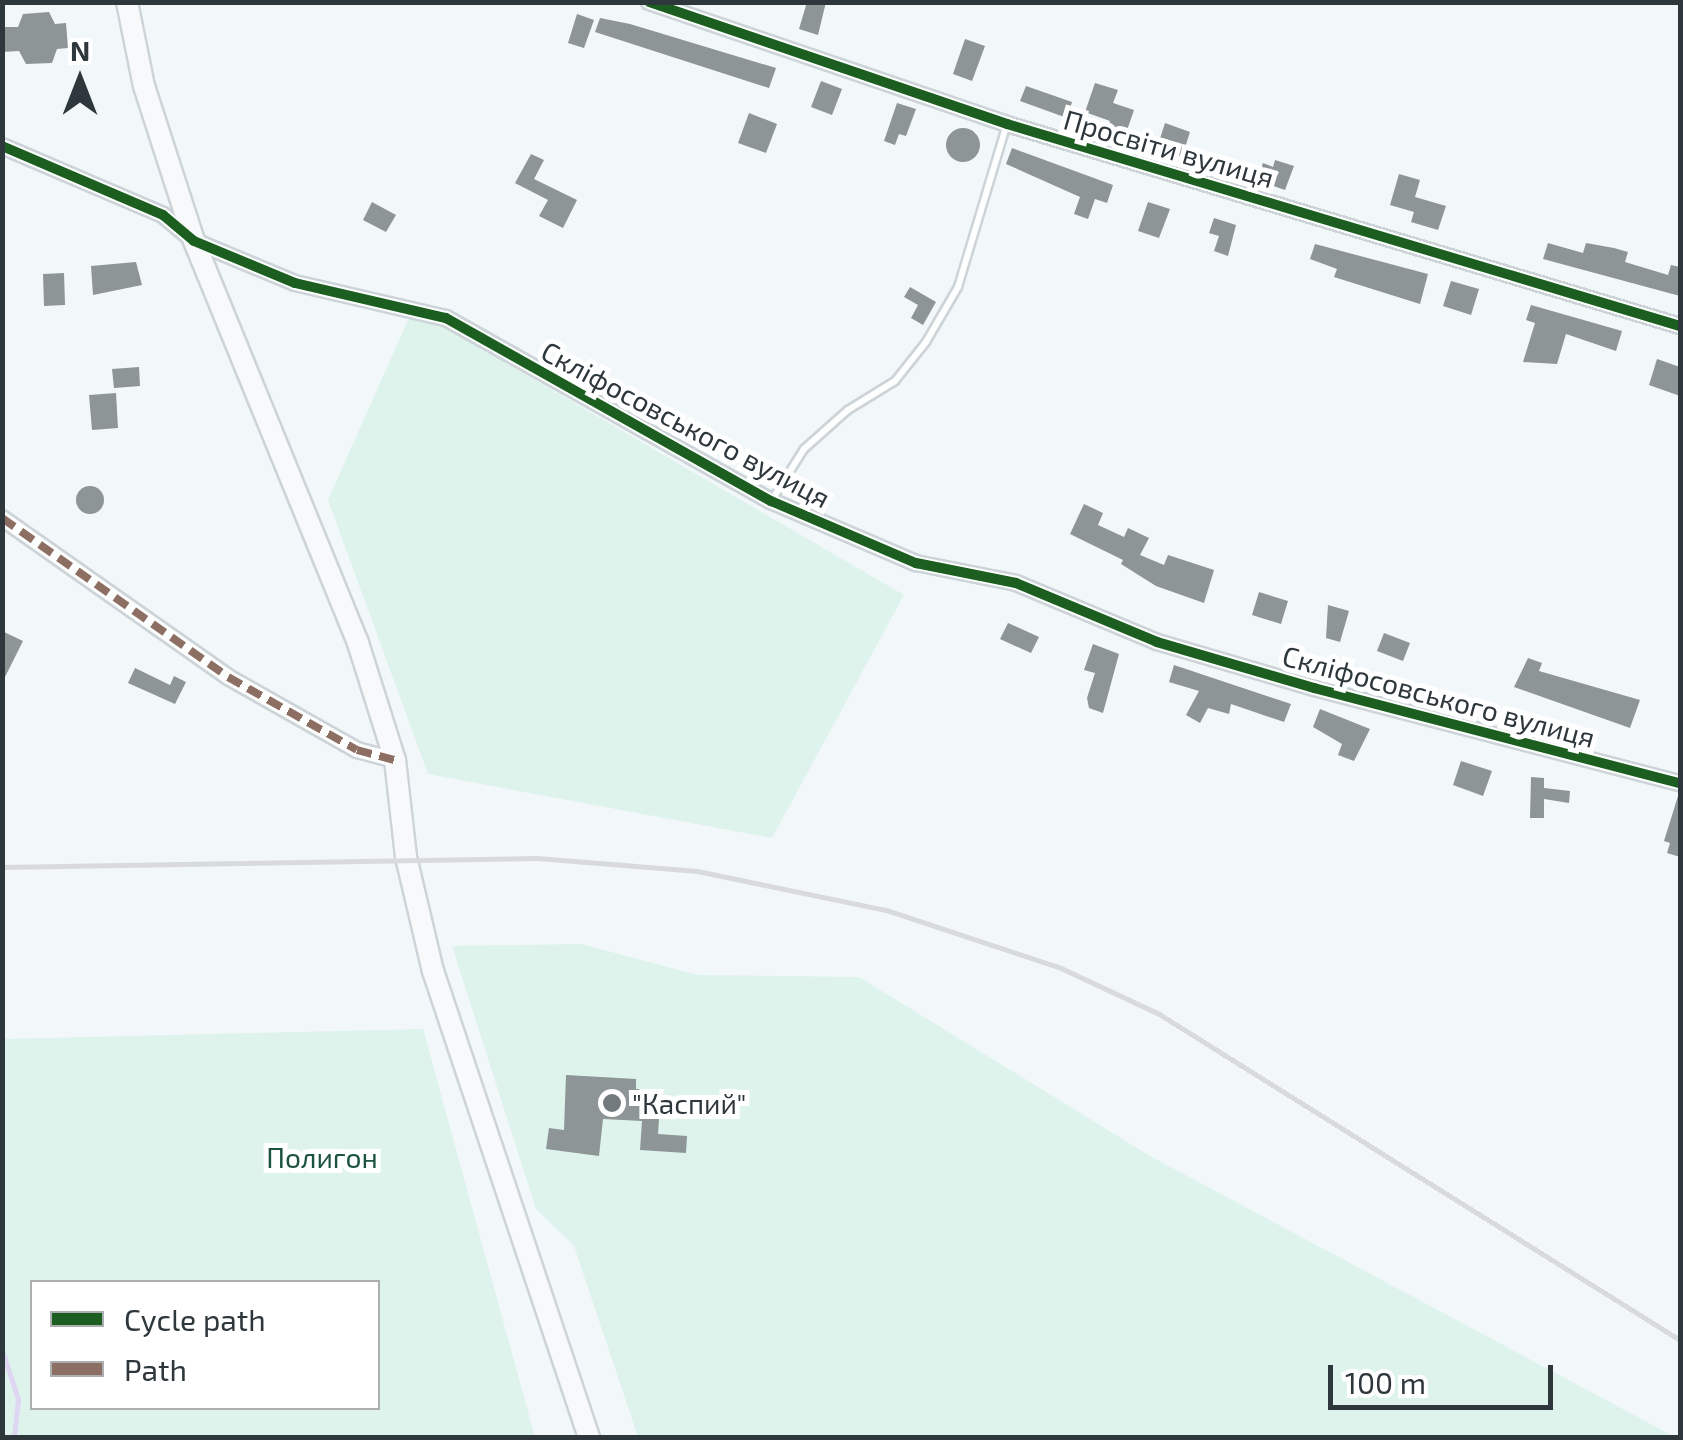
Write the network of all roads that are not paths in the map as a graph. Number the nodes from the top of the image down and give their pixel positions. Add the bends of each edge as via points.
1 (127, 2) edge
2 (649, 2) edge
3 (1007, 124) junction
4 (2, 146) edge
5 (194, 241) junction
6 (1680, 326) edge
7 (772, 501) junction
8 (2, 518) edge
9 (395, 760) junction
10 (1680, 782) edge
11 (589, 1438) edge

1 - 5 main road via 144,86
2 - 3 street, Просвіти вулиця
3 - 6 street, Просвіти вулиця
3 - 7 lane via 958,287 926,342 894,381 804,449
4 - 5 street, Скліфосовського вулиця via 163,215
5 - 7 street, Скліфосовського вулиця via 295,283 446,318
5 - 9 main road via 358,643
7 - 10 street, Скліфосовського вулиця via 916,563 1016,583 1157,642
8 - 9 street via 228,678 357,750
9 - 11 main road via 406,857 433,972

